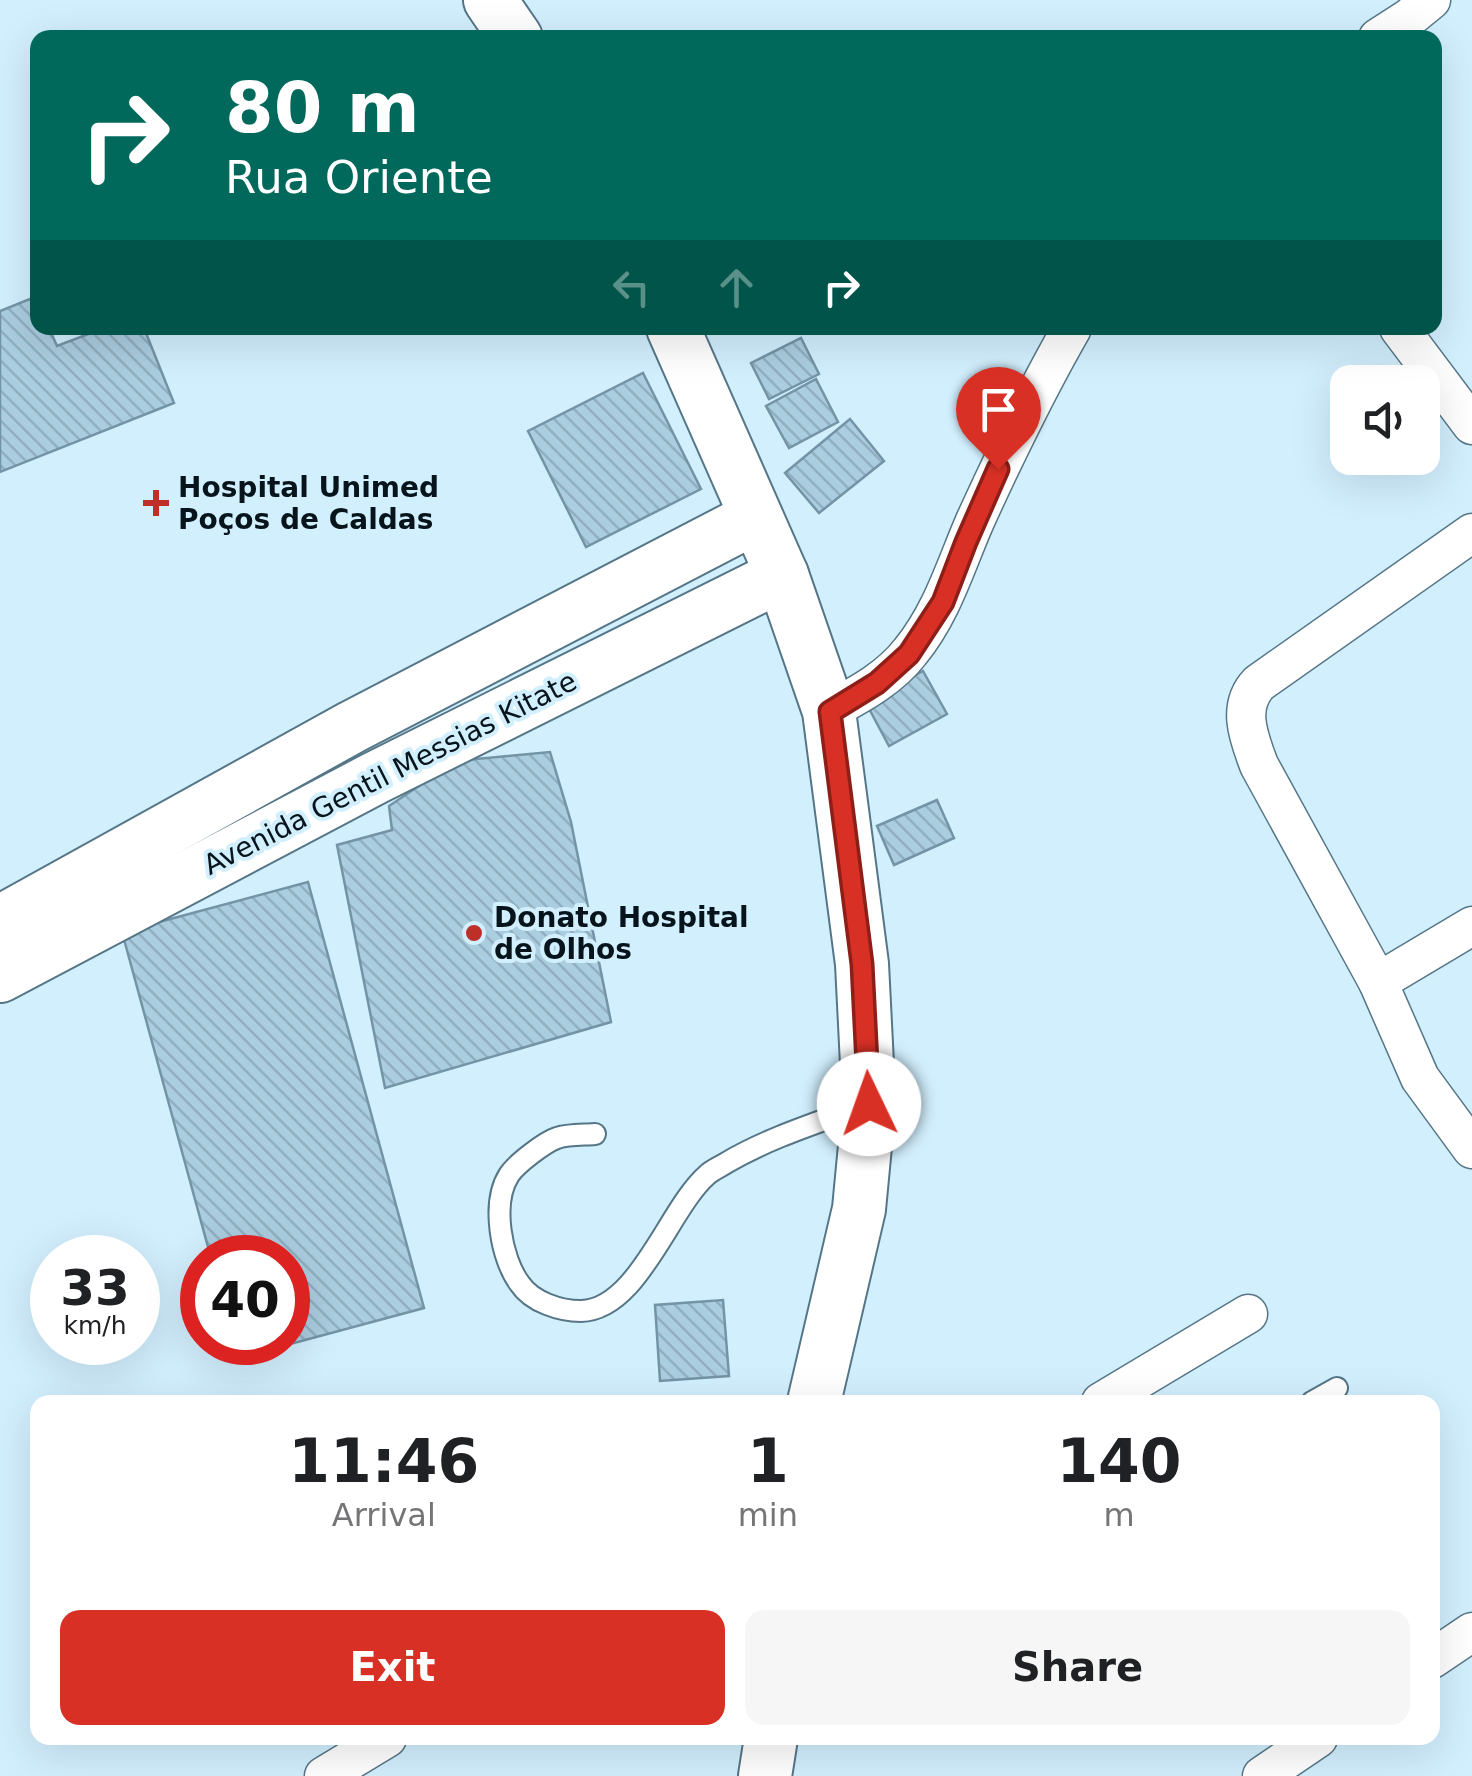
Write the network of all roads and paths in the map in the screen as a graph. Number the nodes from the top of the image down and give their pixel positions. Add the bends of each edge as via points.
1 (490, 0) edge
2 (1431, 0) edge
3 (511, 30) edge
4 (1390, 30) edge
5 (676, 335) edge
6 (1068, 335) edge
7 (1404, 335) edge
8 (1472, 426) edge
9 (756, 517) junction
10 (1472, 534) edge
11 (782, 575) junction
12 (830, 712) junction
13 (352, 728) junction
14 (375, 778) junction
15 (0, 922) edge
16 (1472, 926) edge
17 (2, 971) edge
18 (1378, 982) junction
19 (869, 1104) junction
20 (595, 1134) dead end
21 (1472, 1149) edge
22 (1248, 1314) dead end
23 (1337, 1388) dead end
24 (816, 1395) edge
25 (1113, 1395) edge
26 (1324, 1395) edge
27 (1472, 1632) edge
28 (1440, 1654) edge
29 (375, 1745) edge
30 (770, 1745) edge
31 (1308, 1745) edge
32 (324, 1776) edge
33 (766, 1776) edge
34 (1262, 1776) edge

1 - 3 street
2 - 4 street
5 - 9 street
6 - 12 street via 1015,433 943,602 909,654
7 - 8 street
9 - 11 street
9 - 13 street, Avenida Gentil Messias Kitate
10 - 18 street via 1259,683 1247,705 1247,732 1259,765
11 - 12 street
11 - 14 street, Avenida Gentil Messias Kitate
12 - 19 street via 862,964
13 - 14 street
13 - 15 street, Avenida Gentil Messias Kitate
14 - 17 street, Avenida Gentil Messias Kitate
16 - 18 street
18 - 21 street via 1420,1078
19 - 20 lane via 785,1135 707,1175 625,1290 578,1311 540,1302 520,1286 498,1220 508,1176 530,1155 557,1138
19 - 24 street via 859,1208
22 - 25 street
23 - 26 lane
27 - 28 street
29 - 32 street
30 - 33 street
31 - 34 street

